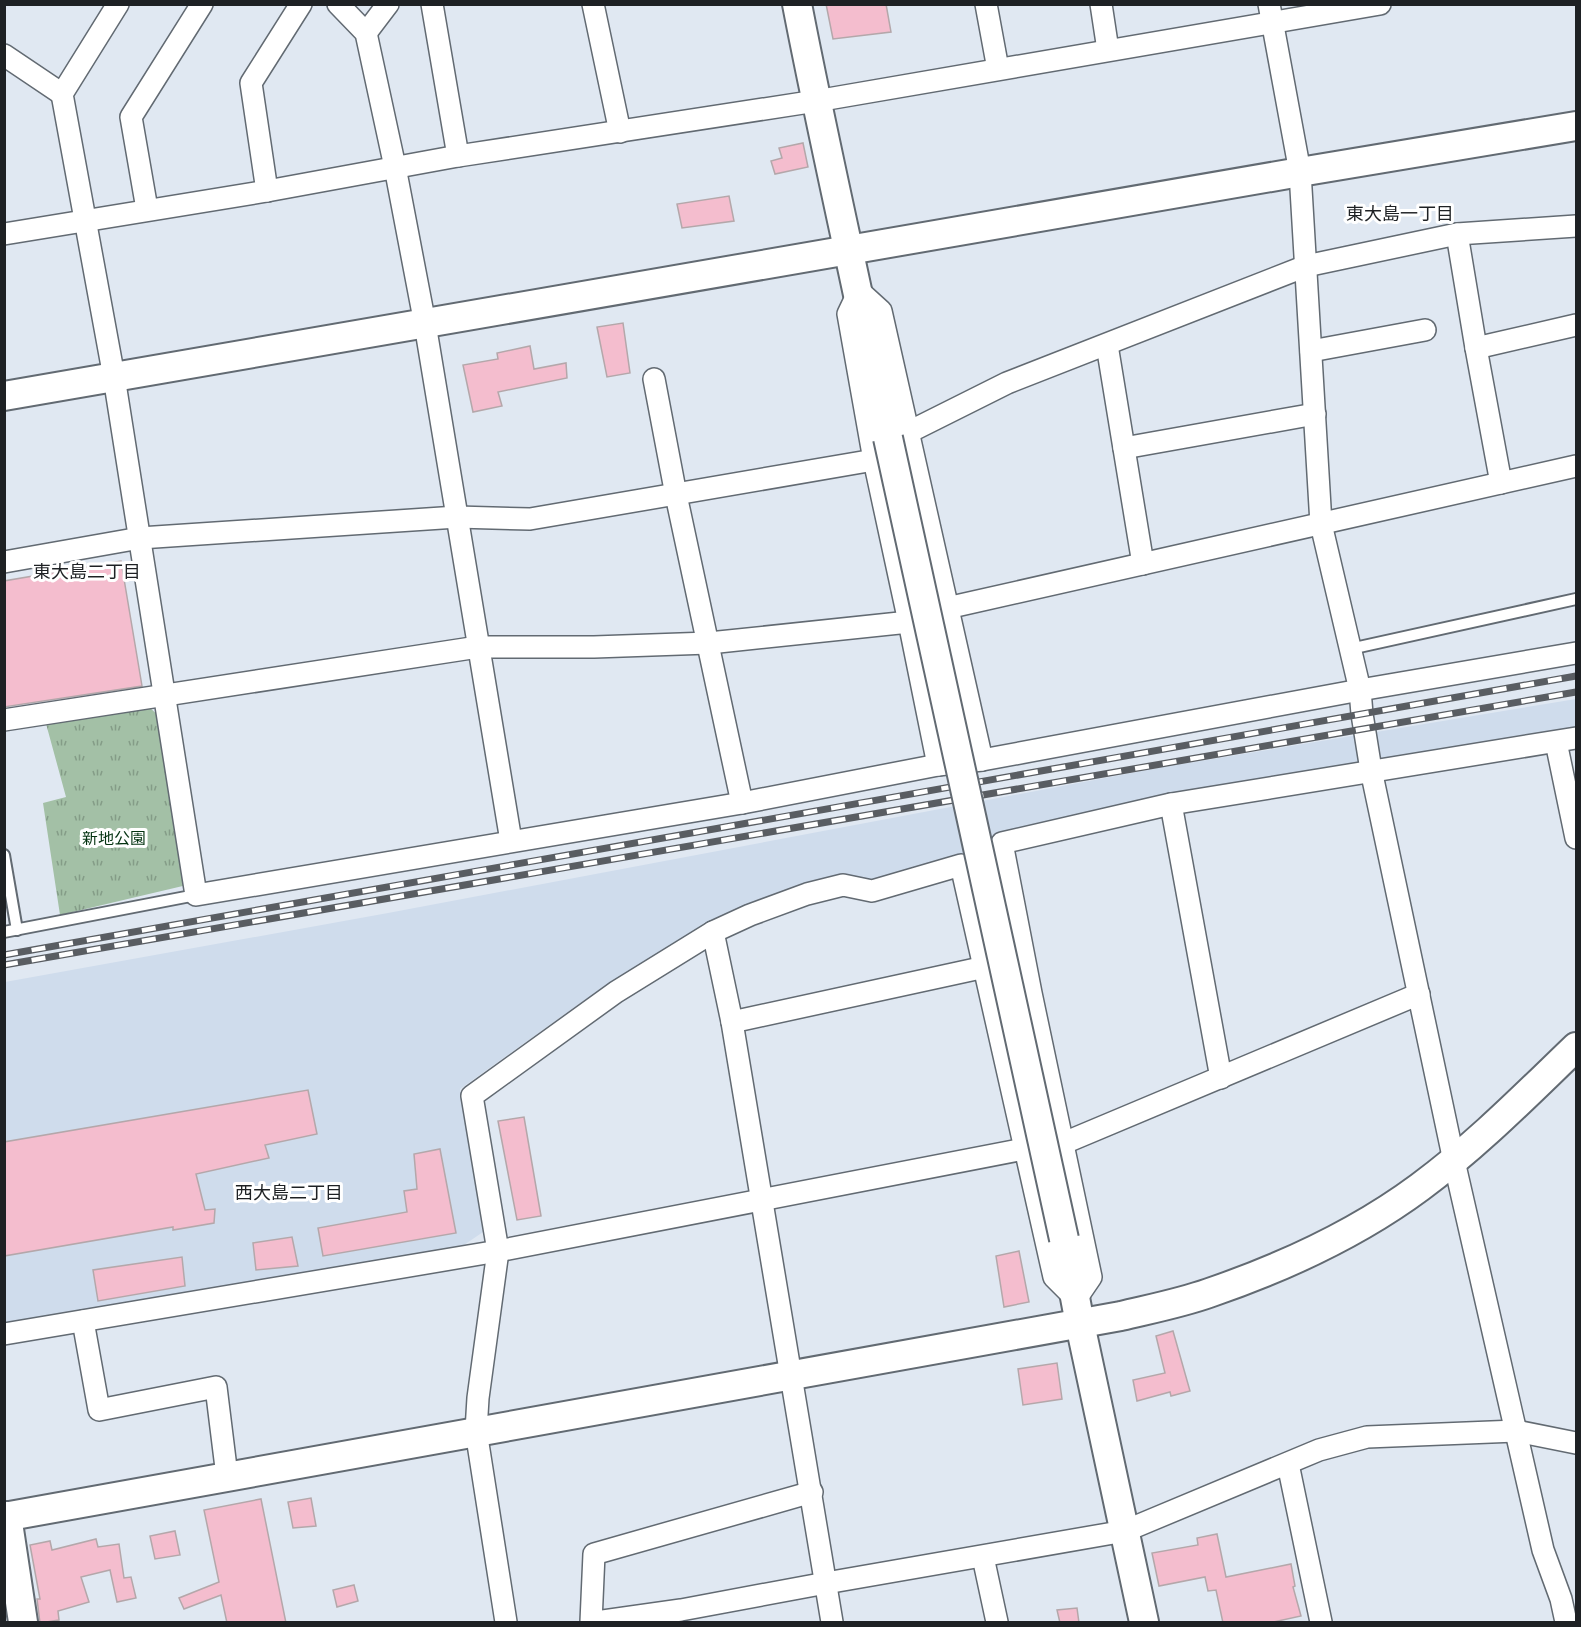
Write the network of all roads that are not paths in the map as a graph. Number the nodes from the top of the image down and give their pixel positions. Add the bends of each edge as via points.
1 (118, 4) edge
2 (202, 4) edge
3 (301, 4) edge
4 (338, 4) edge
5 (388, 4) edge
6 (432, 4) edge
7 (593, 4) edge
8 (797, 4) edge
9 (986, 4) edge
10 (1101, 4) edge
11 (1380, 4) edge
12 (1271, 13) edge
13 (366, 33) junction
14 (1108, 50) junction
15 (4, 55) edge
16 (998, 69) junction
17 (62, 94) junction
18 (816, 101) junction
19 (1576, 126) edge
20 (620, 132) junction
21 (458, 156) junction
22 (395, 167) junction
23 (1300, 172) junction
24 (267, 191) junction
25 (147, 209) junction
26 (86, 221) junction
27 (1576, 226) edge
28 (4, 234) edge
29 (1457, 234) junction
30 (850, 251) junction
31 (1306, 266) junction
32 (425, 324) junction
33 (1576, 325) edge
34 (1425, 330) dead end
35 (1107, 345) junction
36 (1476, 348) junction
37 (1311, 351) junction
38 (114, 377) junction
39 (654, 379) dead end
40 (4, 396) edge
41 (1315, 414) junction
42 (890, 443) junction
43 (1124, 448) junction
44 (1576, 466) edge
45 (1501, 483) junction
46 (676, 495) junction
47 (458, 517) junction
48 (1322, 524) junction
49 (140, 538) junction
50 (4, 562) edge
51 (1143, 564) junction
52 (1576, 599) edge
53 (947, 608) junction
54 (909, 622) junction
55 (709, 643) junction
56 (478, 647) junction
57 (1350, 649) junction
58 (1576, 653) edge
59 (1360, 690) junction
60 (165, 696) junction
61 (4, 720) edge
62 (1566, 740) edge
63 (982, 760) junction
64 (938, 765) junction
65 (1371, 770) junction
66 (742, 803) junction
67 (1171, 804) junction
68 (1576, 838) edge
69 (511, 841) junction
70 (4, 855) edge
71 (196, 896) junction
72 (17, 930) junction
73 (4, 932) edge
74 (713, 932) junction
75 (986, 968) junction
76 (1419, 994) junction
77 (732, 1022) junction
78 (1576, 1047) edge
79 (1221, 1078) junction
80 (1064, 1143) junction
81 (1024, 1149) junction
82 (1454, 1161) junction
83 (762, 1201) junction
84 (498, 1251) junction
85 (1078, 1311) junction
86 (83, 1321) junction
87 (4, 1334) edge
88 (791, 1374) junction
89 (476, 1431) junction
90 (1516, 1431) junction
91 (1576, 1443) edge
92 (1288, 1464) junction
93 (227, 1476) junction
94 (812, 1492) junction
95 (5, 1511) edge
96 (1125, 1531) junction
97 (983, 1557) junction
98 (826, 1583) junction
99 (682, 1616) edge
100 (23, 1623) edge
101 (506, 1623) edge
102 (594, 1623) edge
103 (832, 1623) edge
104 (997, 1623) edge
105 (1144, 1623) edge
106 (1321, 1623) edge
107 (1566, 1623) edge

1 - 17 street
2 - 25 street via 131,117
3 - 24 street via 251,83
4 - 13 street
5 - 13 street
6 - 21 street
7 - 20 street
8 - 18 street
9 - 16 street
10 - 14 street
11 - 12 street
12 - 14 street
12 - 23 street
13 - 22 street
14 - 16 street
15 - 17 street
16 - 18 street
17 - 26 street
18 - 20 street
18 - 30 street
19 - 23 street
20 - 21 street
21 - 22 street
22 - 24 street
22 - 32 street
23 - 30 street
23 - 31 street
24 - 25 street
25 - 26 street
26 - 28 street
26 - 38 street
27 - 29 street
29 - 31 street
29 - 36 street
30 - 32 street
30 - 42 street
31 - 35 street
31 - 37 street
32 - 38 street
32 - 47 street
33 - 36 street
34 - 37 street
35 - 42 street via 1007,382
35 - 43 street
36 - 45 street
37 - 41 street
38 - 40 street
38 - 49 street
39 - 46 street
41 - 43 street
41 - 48 street
42 - 46 street
42 - 53 street
42 - 54 street
42 - 85 street, bridge
43 - 51 street
44 - 45 street
45 - 48 street
46 - 47 street via 530,519
46 - 55 street
47 - 49 street
47 - 56 street
48 - 51 street
48 - 57 street
49 - 50 street
49 - 60 street
51 - 53 street
52 - 57 lane
53 - 63 street
54 - 55 street
54 - 64 street
55 - 56 street
55 - 66 street
56 - 60 street
56 - 69 street
57 - 59 street
58 - 59 street
59 - 63 street
59 - 65 street
60 - 61 street
60 - 71 street
62 - 65 street
62 - 68 street
63 - 64 street
64 - 66 street
65 - 67 street
65 - 76 street
66 - 69 street
67 - 79 street
67 - 80 street via 1002,843
69 - 71 street
70 - 72 lane
71 - 72 lane
72 - 73 lane
74 - 75 street via 807,894 843,885 872,891 961,866
74 - 77 street
74 - 84 street via 616,992 472,1096
75 - 77 street
75 - 81 street
76 - 79 street
76 - 82 street
77 - 83 street
78 - 82 street
79 - 80 street
80 - 85 street via 1091,1277
81 - 83 street
81 - 85 street via 1054,1277
82 - 85 street via 1367,1221 1267,1271 1207,1294 1121,1316
82 - 90 street
83 - 84 street
83 - 88 street
84 - 86 street
84 - 89 street
85 - 88 street
85 - 96 street
86 - 87 street
86 - 93 street via 99,1410 216,1388
88 - 89 street
88 - 94 street
89 - 93 street
89 - 101 street
90 - 91 street
90 - 92 street via 1367,1437 1319,1450
90 - 107 street via 1543,1550
92 - 96 street
92 - 106 street
93 - 95 street
94 - 98 street
94 - 102 street via 594,1554
95 - 100 street
96 - 97 street
96 - 105 street
97 - 98 street
97 - 104 street
98 - 99 street
98 - 103 street
99 - 102 street

